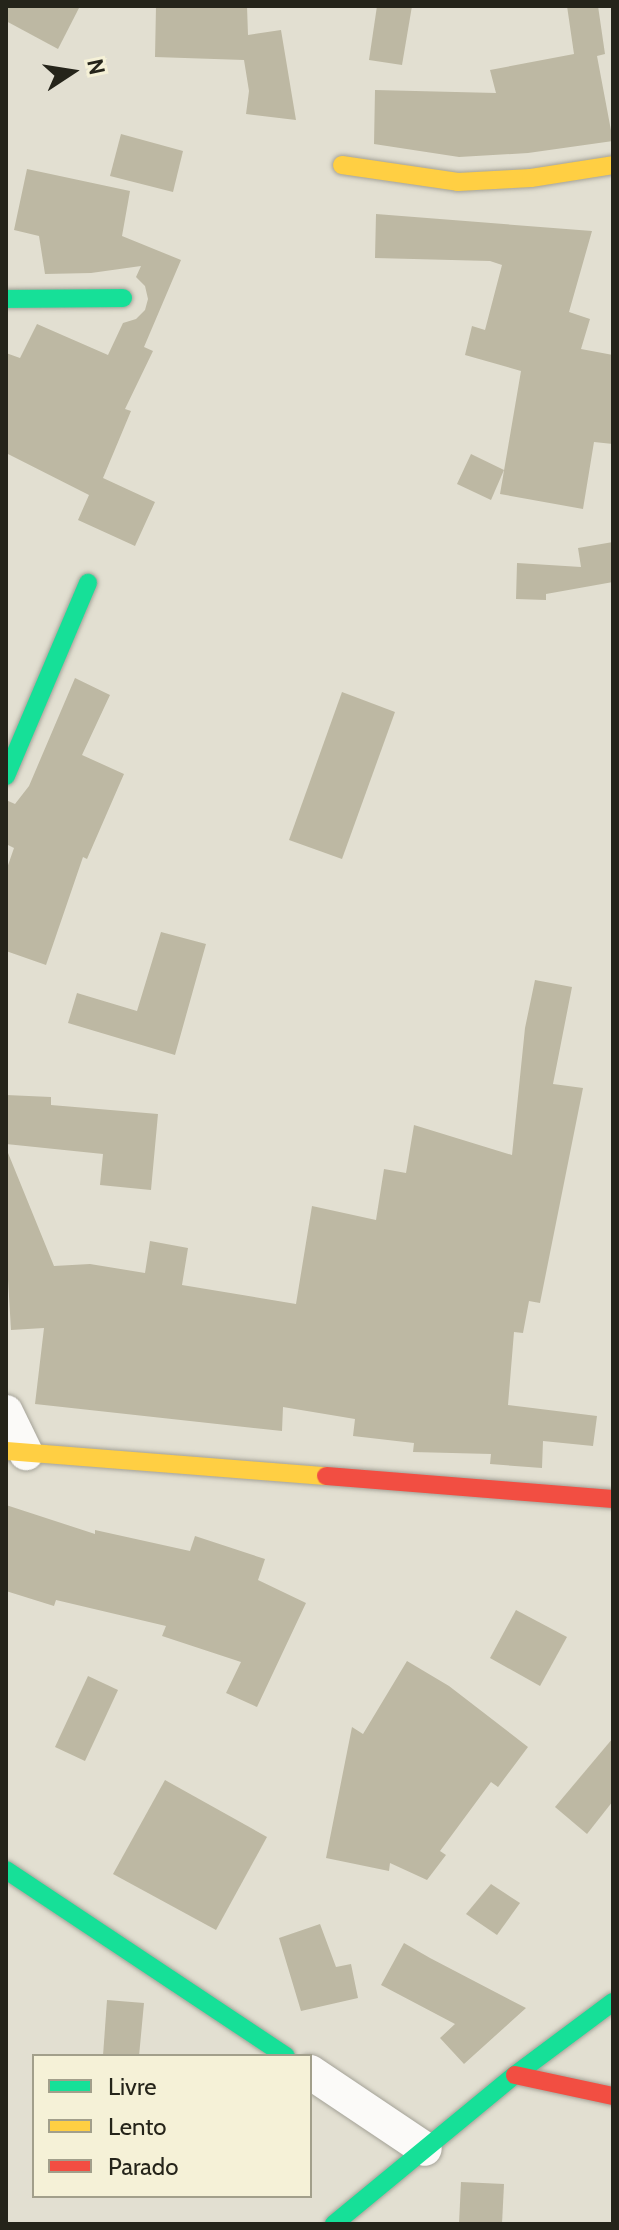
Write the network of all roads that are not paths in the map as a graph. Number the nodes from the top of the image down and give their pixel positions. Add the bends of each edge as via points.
1 (342, 165) dead end
2 (613, 165) edge
3 (123, 298) dead end
4 (6, 299) edge
5 (88, 583) dead end
6 (6, 776) edge
7 (6, 1412) edge
8 (16, 1452) edge
9 (613, 1499) edge
10 (8, 1874) edge
11 (613, 2002) edge
12 (283, 2054) edge
13 (312, 2073) edge
14 (515, 2075) junction
15 (613, 2096) edge
16 (425, 2149) junction
17 (334, 2224) edge

1 - 2 street via 458,182
3 - 4 street
5 - 6 street
7 - 8 street
8 - 9 street
10 - 12 street
11 - 14 street
13 - 16 street
14 - 15 street
14 - 16 street
16 - 17 street

